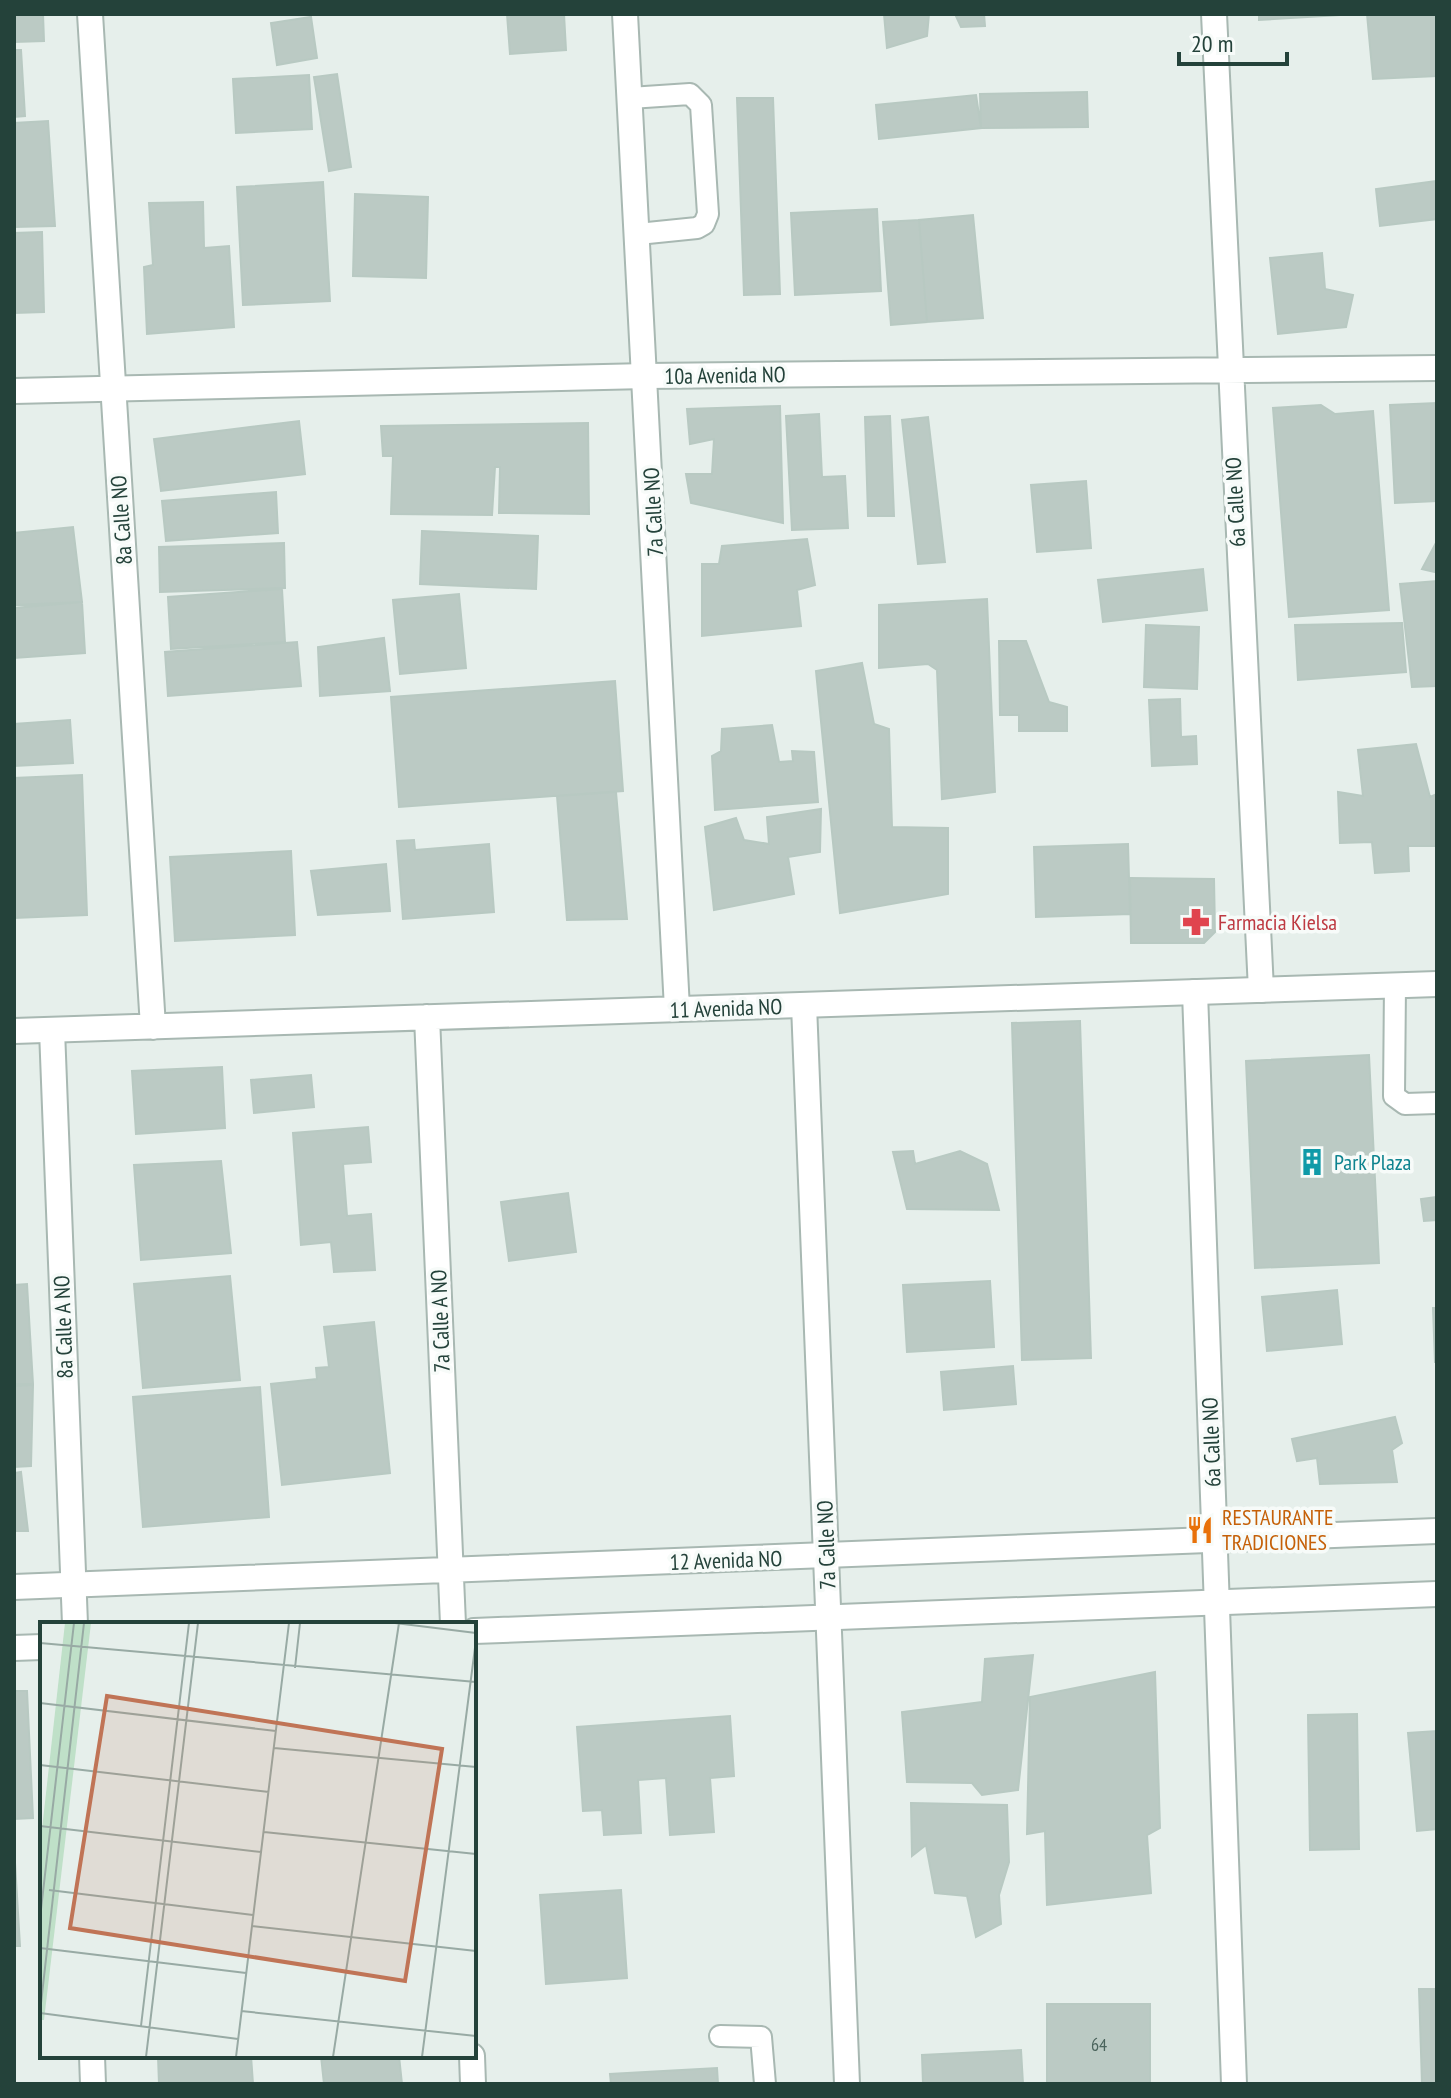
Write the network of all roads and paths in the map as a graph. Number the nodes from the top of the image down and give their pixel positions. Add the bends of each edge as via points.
1 (90, 14) edge
2 (625, 14) edge
3 (1214, 14) edge
4 (630, 98) junction
5 (638, 234) junction
6 (1437, 368) edge
7 (1228, 369) junction
8 (646, 376) junction
9 (113, 390) junction
10 (14, 391) edge
11 (1437, 984) edge
12 (1395, 985) junction
13 (1261, 990) junction
14 (1195, 992) junction
15 (804, 1005) junction
16 (677, 1009) junction
17 (427, 1017) junction
18 (153, 1027) junction
19 (52, 1030) junction
20 (14, 1031) edge
21 (1437, 1103) edge
22 (1437, 1531) edge
23 (1214, 1540) junction
24 (826, 1555) junction
25 (451, 1571) junction
26 (74, 1585) junction
27 (14, 1587) edge
28 (1437, 1594) edge
29 (1217, 1602) junction
30 (829, 1617) junction
31 (75, 1622) edge
32 (453, 1622) edge
33 (476, 1631) edge
34 (40, 1647) edge
35 (14, 1648) edge
36 (720, 2036) dead end
37 (92, 2058) edge
38 (472, 2058) edge
39 (93, 2084) edge
40 (473, 2084) edge
41 (765, 2084) edge
42 (847, 2084) edge
43 (1234, 2084) edge

1 - 9 street, 8a Calle NO
2 - 4 street, 7a Calle NO
3 - 7 street, 6a Calle NO
4 - 5 street, 7a Calle NO
4 - 5 lane via 696,97 701,105 707,198 704,224 697,228
5 - 8 street, 7a Calle NO
6 - 7 street, 10a Avenida NO
7 - 8 street, 10a Avenida NO
7 - 13 street, 6a Calle NO
8 - 9 street, 10a Avenida NO
8 - 16 street, 7a Calle NO
9 - 10 street, 10a Avenida NO
9 - 18 street, 8a Calle NO
11 - 12 street, 11 Avenida NO
12 - 13 street, 11 Avenida NO
12 - 21 lane via 1394,1096 1405,1104
13 - 14 street, 11 Avenida NO
14 - 15 street, 11 Avenida NO
14 - 23 street, 6a Calle NO
15 - 16 street, 11 Avenida NO
15 - 24 street, 7a Calle NO
16 - 17 street, 11 Avenida NO
17 - 18 street, 11 Avenida NO
17 - 25 street, 7a Calle A NO
18 - 19 street, 11 Avenida NO
19 - 20 street, 11 Avenida NO
19 - 26 street, 8a Calle A NO
22 - 23 street, 12 Avenida NO
23 - 24 street, 12 Avenida NO
23 - 29 street, 6a Calle NO
24 - 25 street, 12 Avenida NO
24 - 30 street, 7a Calle NO
25 - 26 street, 12 Avenida NO
25 - 32 street, 7a Calle A NO
26 - 27 street, 12 Avenida NO
26 - 31 street, 8a Calle A NO
28 - 29 street
29 - 30 street
29 - 43 street, 6a Calle NO
30 - 33 street
30 - 42 street, 7a Calle NO
34 - 35 street
36 - 41 lane via 761,2037
37 - 39 street
38 - 40 street

